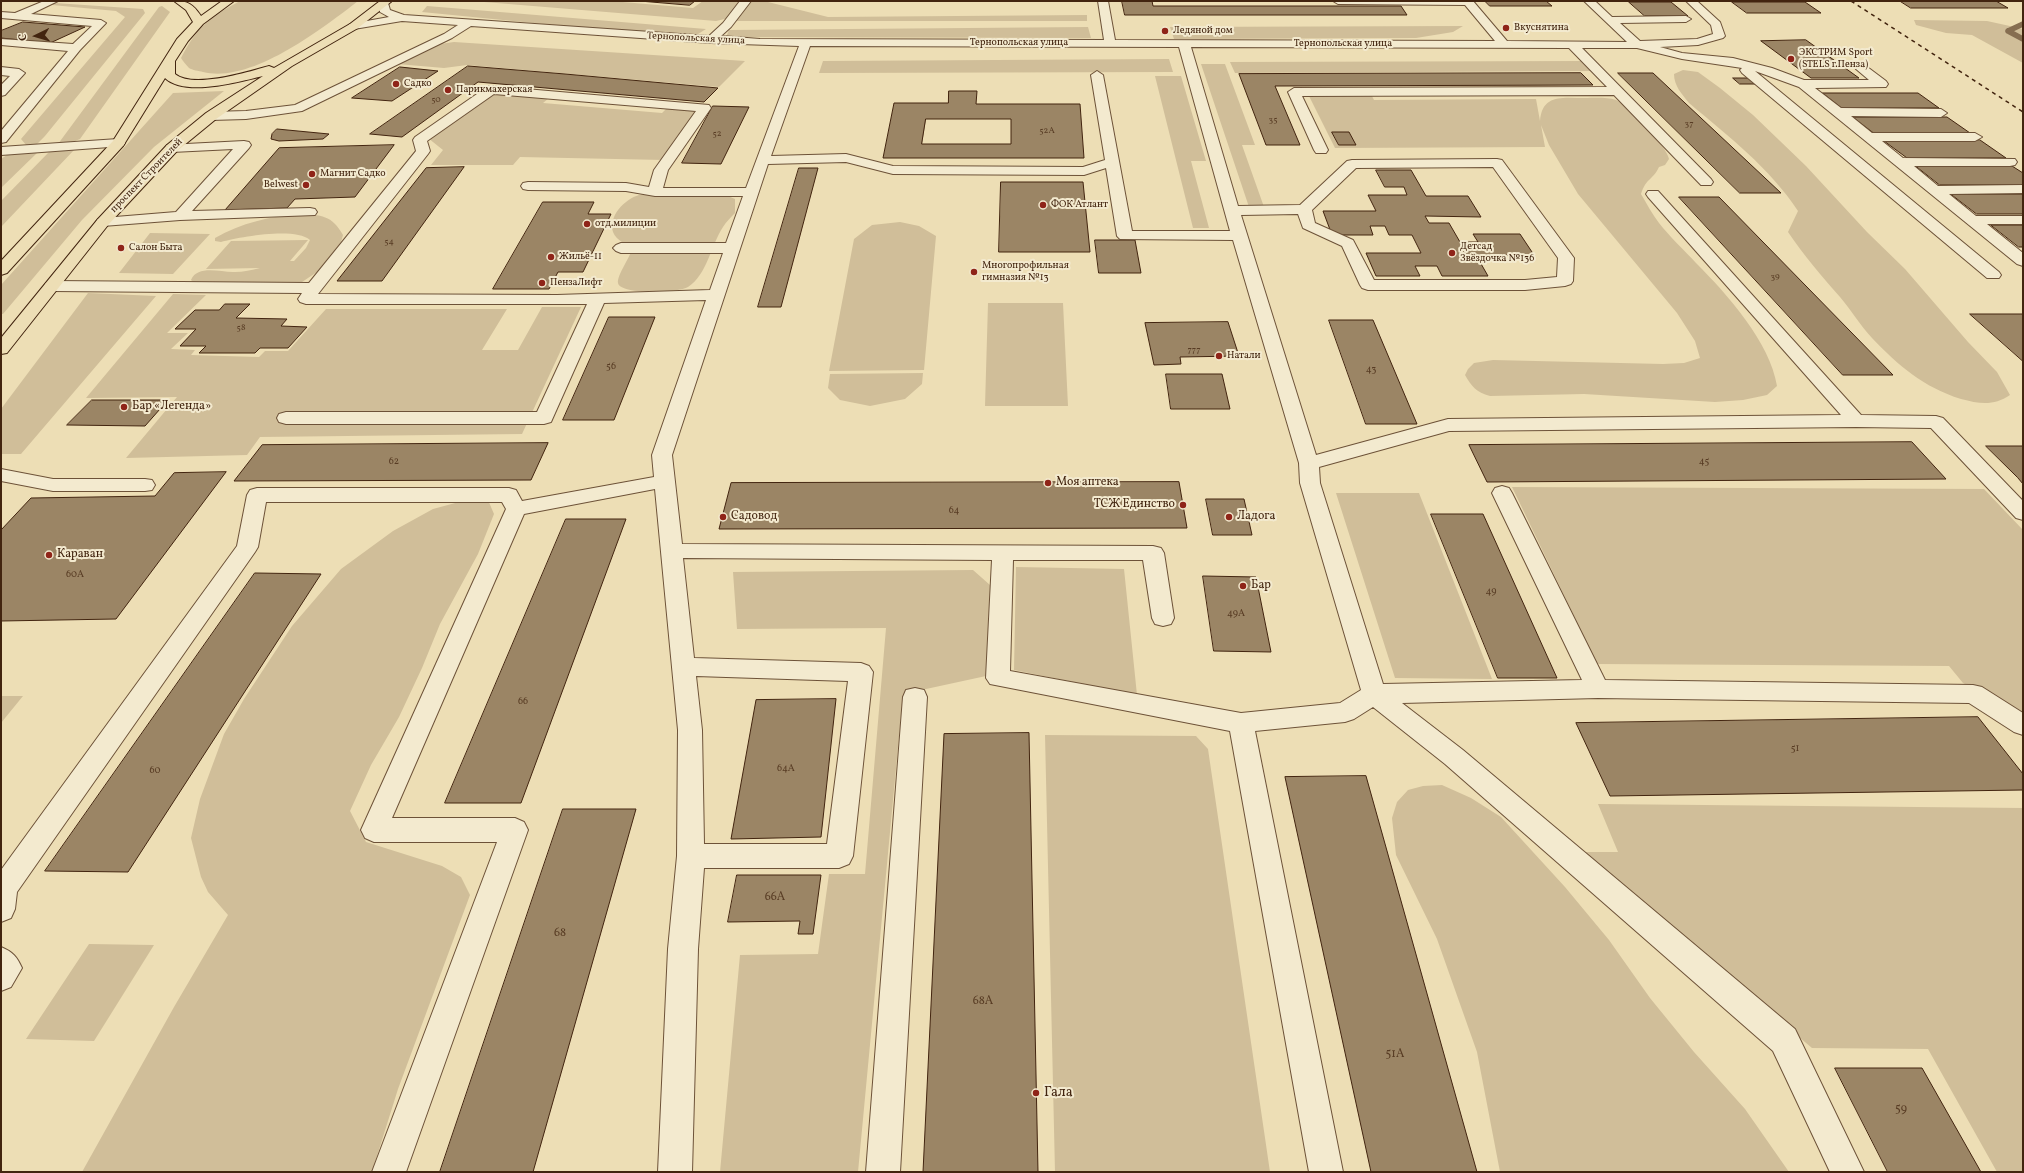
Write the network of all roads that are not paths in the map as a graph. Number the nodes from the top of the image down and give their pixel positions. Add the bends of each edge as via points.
1 (53, 1) edge
2 (179, 1) edge
3 (228, 1) edge
4 (746, 1) edge
5 (1103, 1) edge
6 (1338, 1) edge
7 (1387, 1) edge
8 (1467, 1) edge
9 (1590, 1) edge
10 (1691, 1) edge
11 (386, 3) edge
12 (1, 15) edge
13 (16, 16) junction
14 (403, 18) junction
15 (1686, 19) dead end
16 (1610, 20) junction
17 (1, 22) edge
18 (199, 22) junction
19 (469, 23) junction
20 (354, 26) junction
21 (711, 40) junction
22 (1, 42) edge
23 (806, 42) junction
24 (1110, 43) junction
25 (1184, 43) junction
26 (1504, 45) junction
27 (1572, 45) junction
28 (1637, 45) junction
29 (76, 48) junction
30 (169, 61) junction
31 (1733, 62) junction
32 (288, 64) junction
33 (1862, 69) dead end
34 (1, 71) edge
35 (1097, 75) dead end
36 (1803, 84) junction
37 (1616, 91) junction
38 (1, 92) edge
39 (1838, 112) junction
40 (1941, 113) dead end
41 (211, 116) junction
42 (1869, 137) junction
43 (1975, 137) dead end
44 (1, 140) edge
45 (118, 142) junction
46 (172, 148) junction
47 (1321, 150) dead end
48 (1, 151) edge
49 (763, 160) junction
50 (1112, 162) junction
51 (1900, 162) junction
52 (2010, 162) dead end
53 (1706, 182) dead end
54 (528, 186) dead end
55 (1934, 190) junction
56 (2023, 190) edge
57 (655, 192) junction
58 (752, 192) junction
59 (1653, 194) dead end
60 (1304, 209) junction
61 (1232, 211) junction
62 (310, 212) dead end
63 (180, 216) junction
64 (1972, 220) junction
65 (2023, 220) edge
66 (103, 222) junction
67 (1239, 235) junction
68 (621, 248) dead end
69 (732, 248) junction
70 (2020, 256) edge
71 (1, 270) edge
72 (1993, 275) dead end
73 (52, 286) junction
74 (314, 288) junction
75 (716, 295) junction
76 (598, 298) junction
77 (1, 349) edge
78 (286, 418) dead end
79 (1856, 421) junction
80 (1309, 463) junction
81 (5, 480) edge
82 (665, 481) junction
83 (145, 485) dead end
84 (1502, 492) dead end
85 (516, 509) junction
86 (2023, 513) edge
87 (672, 551) junction
88 (1003, 552) junction
89 (1163, 618) dead end
90 (684, 667) junction
91 (1598, 689) junction
92 (1374, 694) junction
93 (915, 697) dead end
94 (1241, 723) junction
95 (2023, 725) edge
96 (691, 856) junction
97 (2, 895) edge
98 (1, 962) edge
99 (1, 977) edge
100 (389, 1172) edge
101 (675, 1172) edge
102 (883, 1172) edge
103 (1326, 1172) edge
104 (1847, 1172) edge

1 - 13 street
2 - 18 main road via 190,8
3 - 18 main road
4 - 21 street
5 - 24 street
6 - 7 street
7 - 8 street
8 - 26 street
9 - 16 street
10 - 28 street via 1716,24 1719,36 1698,42
11 - 14 street, Тернопольская улица via 384,12
11 - 20 main road, проспект Строителей
12 - 13 street
13 - 17 street
13 - 29 street via 101,23
14 - 19 street, Тернопольская улица
14 - 20 street, Тернопольская улица
15 - 16 street
16 - 28 street
18 - 30 main road via 183,39
19 - 21 street, Тернопольская улица
19 - 41 street via 448,36 298,108 246,115
20 - 32 main road, проспект Строителей
21 - 23 street, Тернопольская улица
22 - 29 street
23 - 24 street, Тернопольская улица
23 - 49 street
24 - 25 street, Тернопольская улица
25 - 26 street, Тернопольская улица
25 - 61 street
26 - 27 street, Тернопольская улица
27 - 28 street, Тернопольская улица
27 - 37 street
28 - 31 street via 1682,56
29 - 44 street
30 - 32 main road via 169,75 177,81 190,82 238,78
30 - 45 main road
31 - 36 street
31 - 72 street via 1753,74
32 - 41 main road, проспект Строителей
33 - 36 street via 1882,84
34 - 38 street via 19,73
35 - 50 street
36 - 39 street
37 - 47 street via 1294,92
37 - 53 street
39 - 40 street
39 - 42 street
41 - 46 main road, проспект Строителей
42 - 43 street
42 - 51 street
45 - 48 street
45 - 71 main road
46 - 63 street via 244,145
46 - 66 main road, проспект Строителей
49 - 50 street via 846,158 893,170 1084,172
49 - 58 street
50 - 67 street via 1125,236
51 - 52 street
51 - 55 street
54 - 57 street via 626,187
55 - 56 street
55 - 64 street
57 - 58 street
57 - 74 street via 661,170 705,108 491,90 420,140 422,151
58 - 69 street
59 - 79 street
60 - 60 street via 1352,164 1497,163 1566,258 1565,281 1525,285 1368,285 1348,243 1308,225
60 - 61 street
61 - 67 street
62 - 63 street
63 - 66 street
64 - 65 street
64 - 70 street
66 - 73 main road, проспект Строителей
67 - 80 street
68 - 69 street
69 - 75 street
73 - 74 street
73 - 77 main road, проспект Строителей
74 - 76 street via 306,299
75 - 76 street
75 - 82 street via 662,455
76 - 78 street via 544,418
79 - 80 street via 1448,425
79 - 86 street via 1936,422
80 - 92 street via 1310,483
81 - 83 street via 53,485
82 - 85 street
82 - 87 street
84 - 91 street
85 - 97 street via 509,495 257,496 247,547
85 - 100 street via 374,830 515,830
87 - 88 street
87 - 90 street
88 - 89 street via 1153,553
88 - 94 street via 998,678
90 - 96 street via 690,730
90 - 96 street via 861,672 839,856
91 - 92 street
91 - 95 street via 1973,694
92 - 94 street via 1346,712
92 - 104 street via 1454,757 1784,1040
93 - 102 street
94 - 103 street
96 - 101 street via 683,949
98 - 99 street via 7,968

